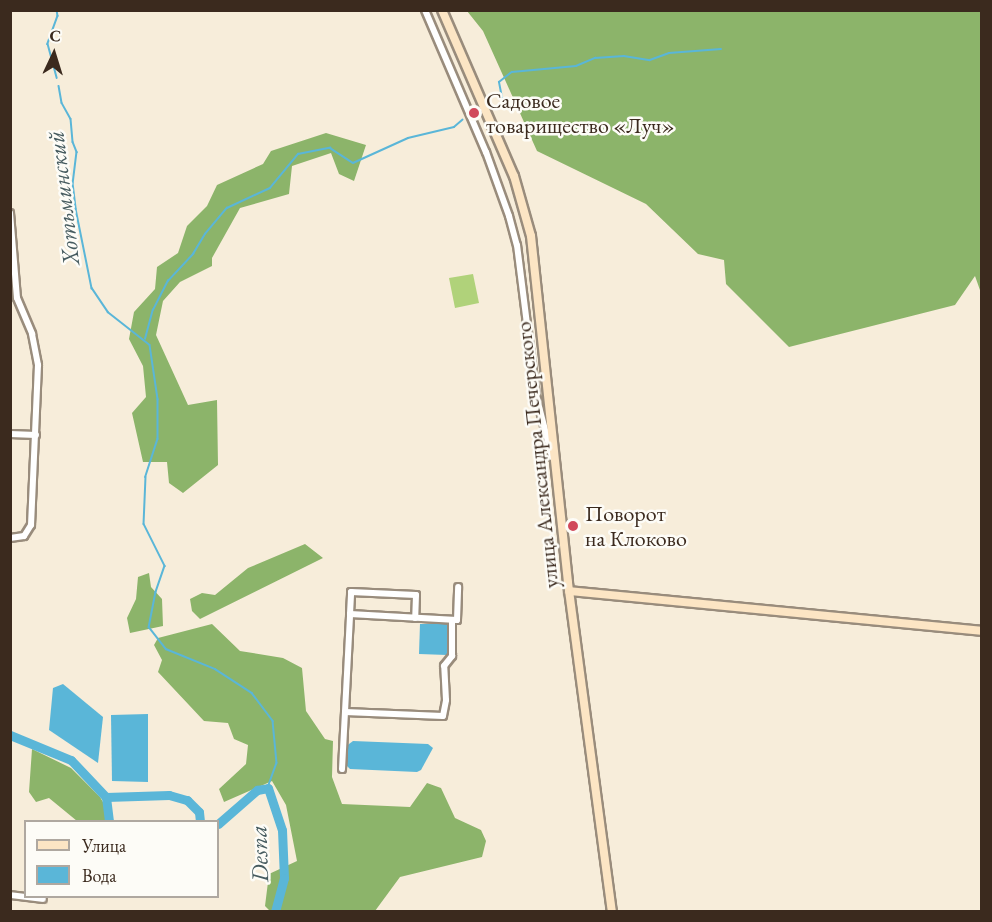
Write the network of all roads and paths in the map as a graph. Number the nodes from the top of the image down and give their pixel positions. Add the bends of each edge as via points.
1 (426, 10) edge
2 (442, 10) edge
3 (10, 213) edge
4 (12, 244) edge
5 (10, 307) edge
6 (20, 307) junction
7 (10, 434) edge
8 (36, 435) junction
9 (557, 480) junction
10 (10, 538) edge
11 (458, 587) dead end
12 (569, 591) junction
13 (350, 614) junction
14 (415, 618) junction
15 (452, 620) junction
16 (981, 631) edge
17 (345, 712) junction
18 (342, 769) dead end
19 (35, 898) edge
20 (43, 899) dead end
21 (612, 912) edge

1 - 9 street via 509,216 517,245 536,395
2 - 9 main road, улица Александра Печерского via 514,177 531,236
3 - 4 street
4 - 6 street
5 - 6 street
6 - 8 street via 32,334 38,365
7 - 8 street
8 - 10 street via 31,525 24,536
9 - 12 main road, улица Александра Печерского
11 - 15 street via 457,620
12 - 16 main road
12 - 21 main road, улица Александра Печерского
13 - 14 street
13 - 14 street via 351,592 416,595
13 - 17 street
14 - 15 street
15 - 17 street via 452,656 444,666 443,716
17 - 18 street
19 - 20 street

